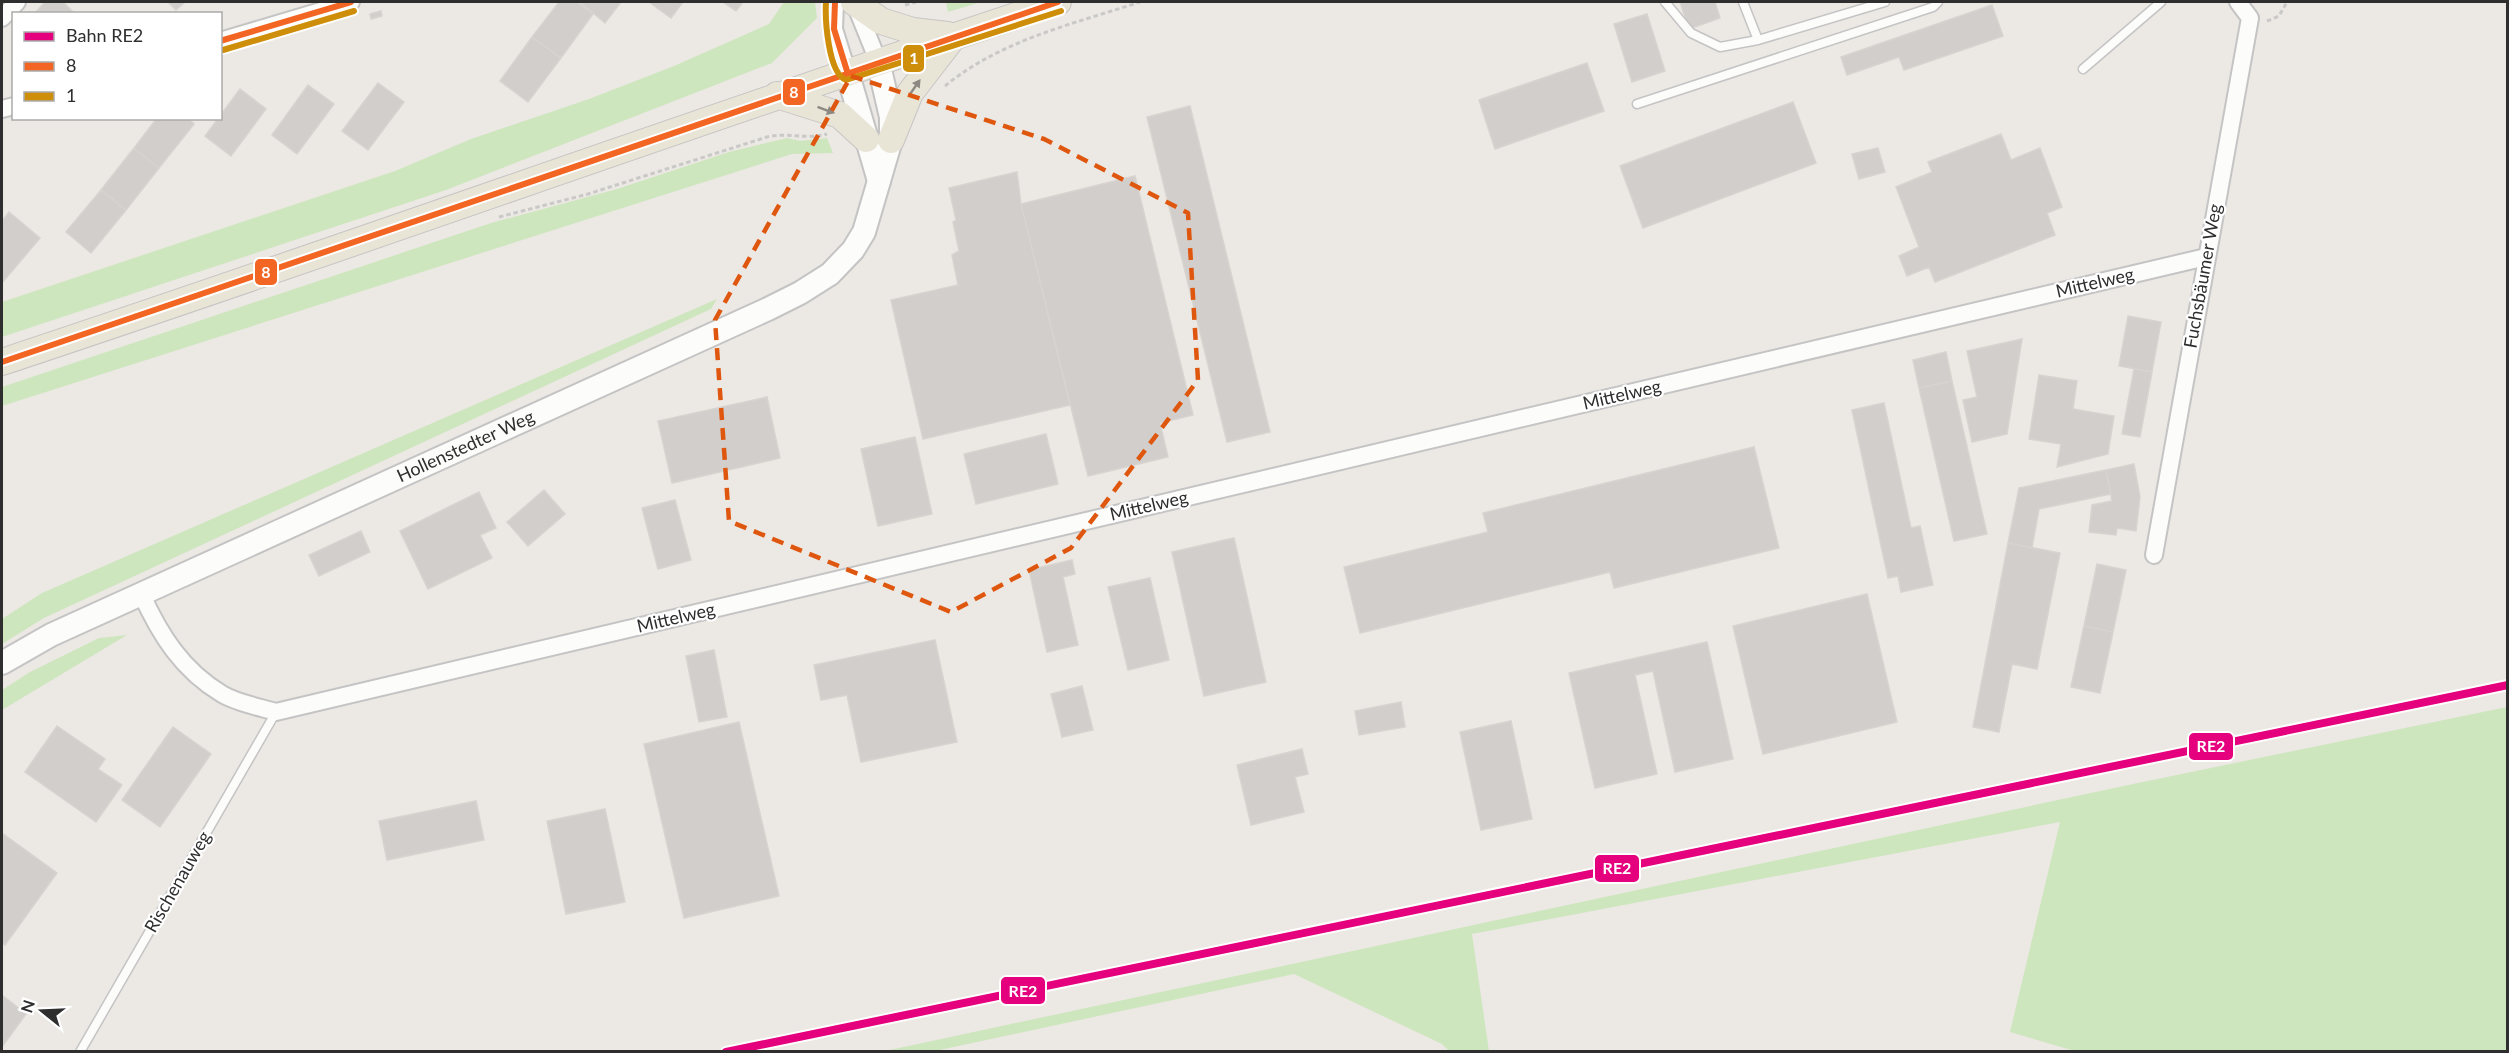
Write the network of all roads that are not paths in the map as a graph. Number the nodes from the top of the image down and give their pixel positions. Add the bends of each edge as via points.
1 (17, 2) edge
2 (351, 2) edge
3 (835, 2) edge
4 (854, 2) edge
5 (1058, 2) edge
6 (1665, 2) edge
7 (1743, 2) edge
8 (1885, 2) edge
9 (1938, 2) edge
10 (2161, 2) edge
11 (2238, 2) edge
12 (2, 18) edge
13 (954, 36) junction
14 (222, 39) edge
15 (1758, 40) junction
16 (878, 61) junction
17 (2083, 69) dead end
18 (847, 71) junction
19 (777, 95) junction
20 (1637, 104) dead end
21 (879, 139) junction
22 (2206, 257) junction
23 (2, 362) edge
24 (2154, 555) dead end
25 (141, 593) junction
26 (2, 663) edge
27 (276, 712) junction
28 (80, 1052) edge

1 - 12 street
2 - 14 street
3 - 18 street via 834,29
4 - 13 main road via 881,21 913,31
4 - 16 street
5 - 13 main road
6 - 15 lane via 1690,33 1720,47
7 - 15 lane
8 - 15 lane
9 - 20 lane via 1934,7
10 - 17 lane
11 - 22 street, Fuchsbäumer Weg via 2250,18
13 - 16 main road
21 -> 13 main road
16 - 18 main road
16 - 21 main road via 891,117
18 - 19 main road
18 - 21 main road
19 -> 21 main road via 840,115
19 - 23 main road
21 - 25 main road, Hollenstedter Weg via 879,181 864,232 830,274 800,294
22 - 24 street, Fuchsbäumer Weg
22 - 27 street, Mittelweg
25 - 26 main road, Hollenstedter Weg
25 - 27 street via 161,635 185,666 224,696
27 - 28 lane, Rischenauweg

